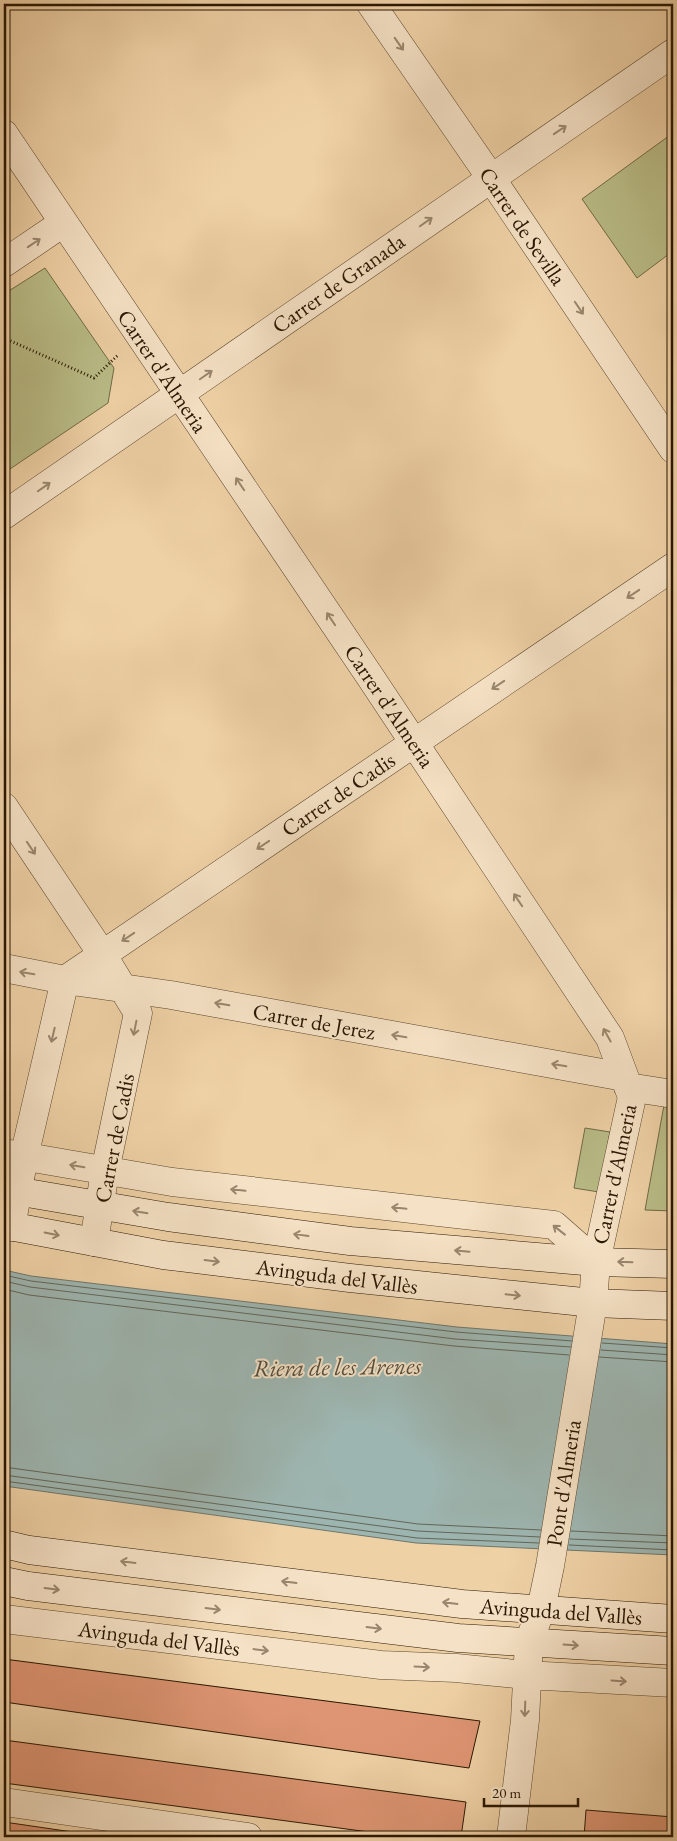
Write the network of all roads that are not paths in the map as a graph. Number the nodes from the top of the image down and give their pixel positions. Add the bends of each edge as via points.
1 (371, 4) edge
2 (673, 53) edge
3 (4, 134) edge
4 (491, 178) junction
5 (64, 223) junction
6 (4, 263) edge
7 (179, 393) junction
8 (673, 449) edge
9 (4, 515) edge
10 (673, 567) edge
11 (414, 743) junction
12 (4, 807) edge
13 (102, 954) junction
14 (4, 968) edge
15 (65, 980) junction
16 (122, 987) junction
17 (626, 1082) junction
18 (673, 1094) edge
19 (14, 1155) edge
20 (105, 1171) junction
21 (11, 1191) edge
22 (101, 1206) junction
23 (8, 1226) edge
24 (94, 1242) junction
25 (596, 1262) junction
26 (673, 1264) edge
27 (673, 1306) edge
28 (592, 1312) junction
29 (4, 1544) edge
30 (4, 1581) edge
31 (541, 1609) junction
32 (4, 1619) edge
33 (673, 1619) edge
34 (529, 1642) junction
35 (673, 1651) edge
36 (526, 1675) junction
37 (673, 1683) edge
38 (4, 1802) edge
39 (248, 1837) edge
40 (511, 1837) edge

1 -> 4 street, Carrer de Sevilla
4 -> 2 street, Carrer de Granada
3 - 5 street, Carrer d'Almeria
7 -> 4 street, Carrer de Granada
4 -> 8 street, Carrer de Sevilla
6 -> 5 street
5 - 7 street, Carrer d'Almeria
9 -> 7 street, Carrer de Granada
11 -> 7 street, Carrer d'Almeria
10 -> 11 street, Carrer de Cadis
11 -> 13 street, Carrer de Cadis
17 -> 11 street, Carrer d'Almeria via 610,1038
12 -> 13 street
13 - 15 street, Carrer de Cadis
13 - 16 street, Carrer de Cadis
15 -> 14 street, Carrer de Jerez
15 - 16 street, Carrer de Jerez
15 -> 19 street
17 -> 16 street, Carrer de Jerez
16 -> 20 street, Carrer de Cadis via 138,1013
17 - 18 street, Carrer de Jerez
17 - 25 street, Carrer d'Almeria via 632,1097
20 -> 19 street
19 - 21 street
20 - 22 street, Carrer de Cadis
25 -> 20 street via 554,1225 200,1186
21 - 22 street, Avinguda del Vallès
21 - 23 street
22 - 24 street, Carrer de Cadis
25 -> 22 street, Avinguda del Vallès via 350,1242
23 -> 24 street, Avinguda del Vallès
24 -> 28 street, Avinguda del Vallès via 163,1255
26 -> 25 street, Avinguda del Vallès
25 - 28 street, Carrer d'Almeria
27 - 28 street, Avinguda del Vallès
28 - 31 street, Pont d'Almeria
31 -> 29 street, Avinguda del Vallès via 462,1604 29,1550
30 -> 34 street, Avinguda del Vallès via 438,1636
31 - 33 street, Avinguda del Vallès
31 - 34 street, Pont d'Almeria
32 -> 36 street, Avinguda del Vallès via 381,1665
34 -> 35 street, Avinguda del Vallès
34 - 36 street, Pont d'Almeria
36 -> 37 street, Avinguda del Vallès
36 -> 40 street, Pont d'Almeria via 525,1720
38 - 39 street

